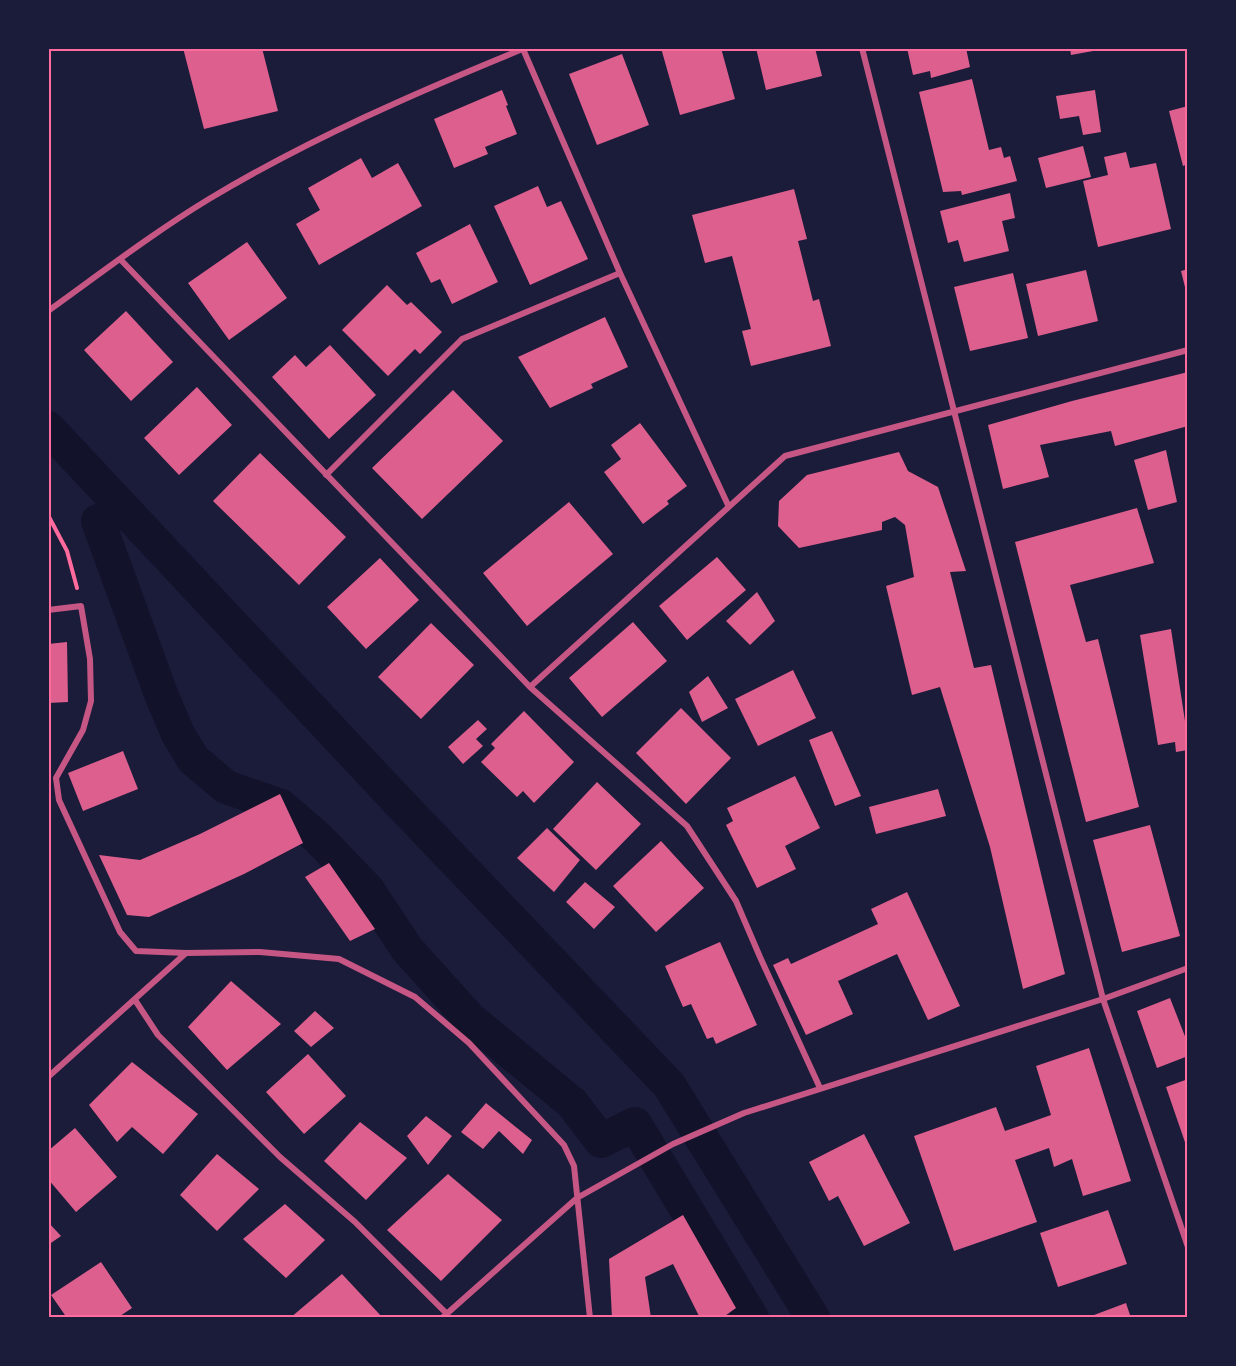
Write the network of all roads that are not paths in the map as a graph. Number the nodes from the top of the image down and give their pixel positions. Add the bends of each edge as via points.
1 (524, 48) edge
2 (862, 48) edge
3 (120, 259) junction
4 (620, 273) junction
5 (48, 311) edge
6 (1188, 350) edge
7 (953, 412) junction
8 (326, 475) junction
9 (728, 506) junction
10 (48, 610) edge
11 (530, 687) junction
12 (186, 953) junction
13 (1188, 968) edge
14 (1103, 999) junction
15 (135, 1000) junction
16 (48, 1077) edge
17 (820, 1088) junction
18 (577, 1198) junction
19 (1188, 1247) edge
20 (445, 1316) edge
21 (590, 1318) edge

1 - 3 street via 396,102 307,146 209,200
1 - 4 street
2 - 7 street
3 - 5 street
3 - 8 street
4 - 8 street via 462,339
4 - 9 street
6 - 7 street
7 - 9 street via 785,456
7 - 14 street
8 - 11 street
9 - 11 street
10 - 12 street via 81,606 90,659 91,701 83,730 56,778 59,800 120,932 136,951
11 - 17 street via 687,826 736,901
12 - 15 street
12 - 18 street via 260,952 339,959 415,997 469,1043 564,1146 574,1166
13 - 14 street
14 - 17 street
14 - 19 street
15 - 16 street
15 - 20 street via 159,1035 280,1157 355,1221
17 - 18 street via 744,1113 671,1146
18 - 20 street
18 - 21 street

